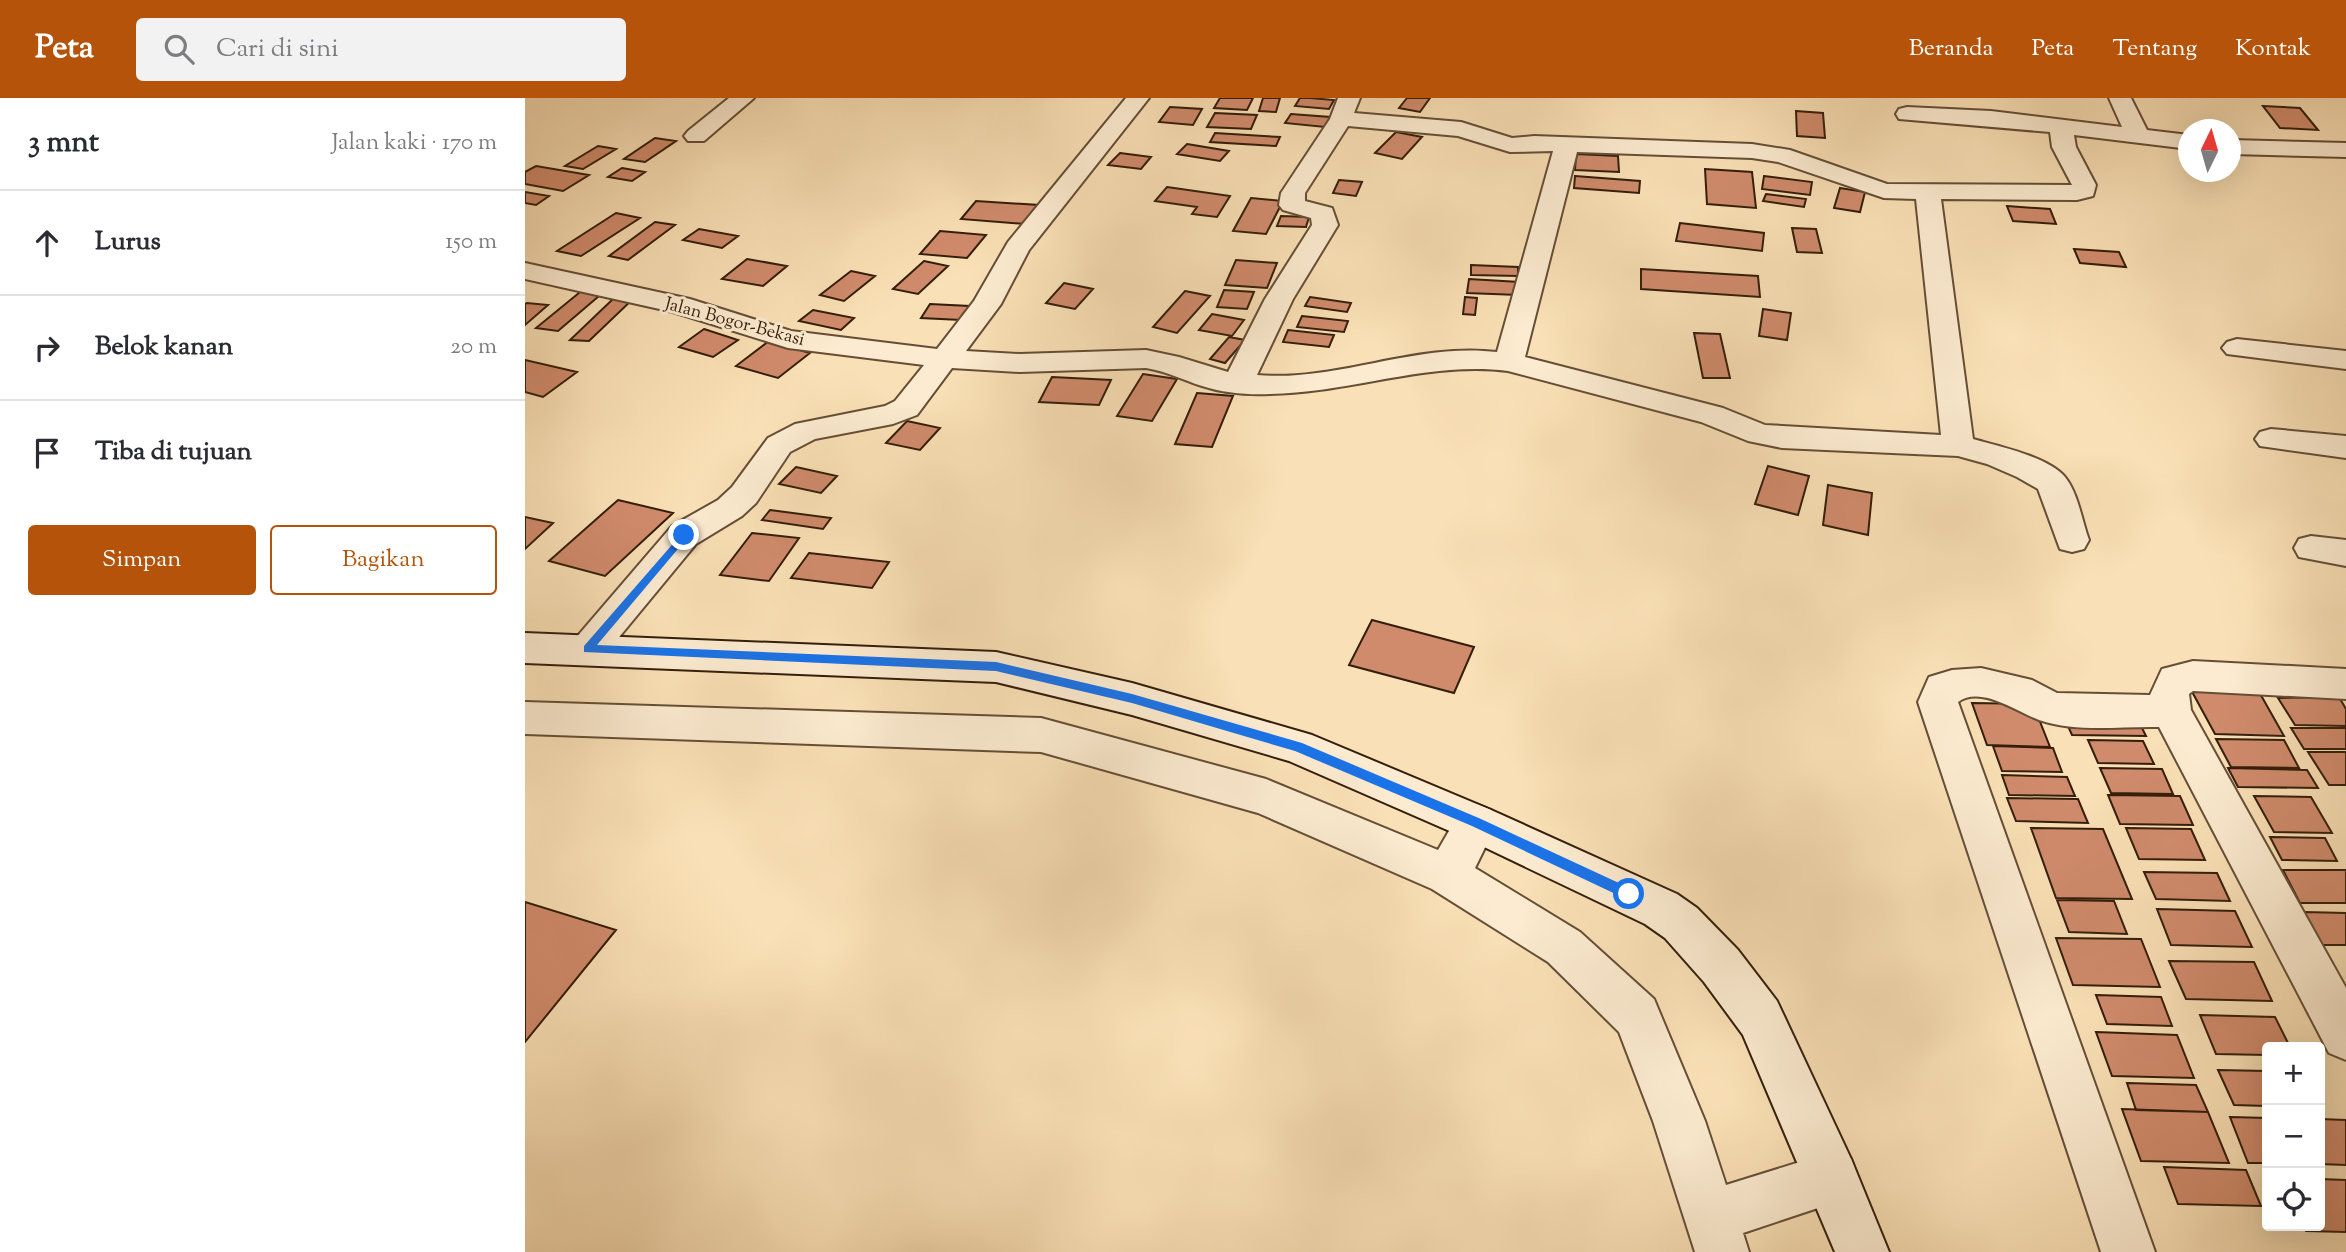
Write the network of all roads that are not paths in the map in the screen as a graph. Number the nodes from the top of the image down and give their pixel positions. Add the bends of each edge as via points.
1 (743, 98) edge
2 (1138, 98) edge
3 (2120, 98) edge
4 (1345, 109) edge
5 (1907, 114) dead end
6 (2061, 126) junction
7 (2138, 135) junction
8 (696, 136) dead end
9 (2178, 140) edge
10 (1567, 144) junction
11 (2241, 147) edge
12 (2346, 150) edge
13 (1928, 193) junction
14 (525, 271) edge
15 (2237, 348) dead end
16 (946, 359) junction
17 (2346, 360) edge
18 (1509, 362) junction
19 (1237, 384) junction
20 (2271, 439) dead end
21 (1958, 446) junction
22 (2346, 447) edge
23 (2072, 540) dead end
24 (2311, 548) dead end
25 (2346, 553) edge
26 (525, 648) edge
27 (588, 649) junction
28 (2346, 684) edge
29 (2171, 711) junction
30 (525, 718) edge
31 (1476, 822) junction
32 (1448, 875) junction
33 (2346, 1036) edge
34 (1832, 1178) junction
35 (1716, 1234) edge
36 (1862, 1252) edge
37 (2128, 1252) edge

1 - 8 street
2 - 16 street via 1017,248 987,304
3 - 7 street
4 - 10 street via 1461,130 1510,145
4 - 19 street via 1290,201 1323,214 1325,225 1279,299
5 - 6 street
6 - 7 street
6 - 13 street via 2064,147 2084,191
7 - 9 street
10 - 13 street via 1768,153 1878,190
10 - 18 street
11 - 12 street
13 - 21 street
14 - 16 street, Jalan Bogor-Bekasi via 680,305 788,339
15 - 17 street
16 - 19 street, Jalan Bogor-Bekasi via 1020,363 1146,359
16 - 27 street via 906,408 806,431 779,445 744,495 684,535
18 - 19 street, Jalan Bogor-Bekasi via 1445,361 1333,380
18 - 21 street, Jalan Bogor-Bekasi via 1712,415 1759,434
20 - 22 street
21 - 23 street, Jalan Bogor-Bekasi via 2029,469 2052,483
24 - 25 street
26 - 27 street
27 - 31 street via 996,667 1132,699 1297,747
28 - 29 street via 2193,676 2176,680 2169,694
29 - 33 street
29 - 37 street via 2055,709 2019,691 1961,682 1943,688 1938,702
30 - 32 street via 1041,735 1266,797
31 - 32 street
31 - 34 street via 1661,909 1681,923 1760,1018
32 - 35 street via 1564,947 1637,1016 1679,1121
34 - 35 street
34 - 36 street

